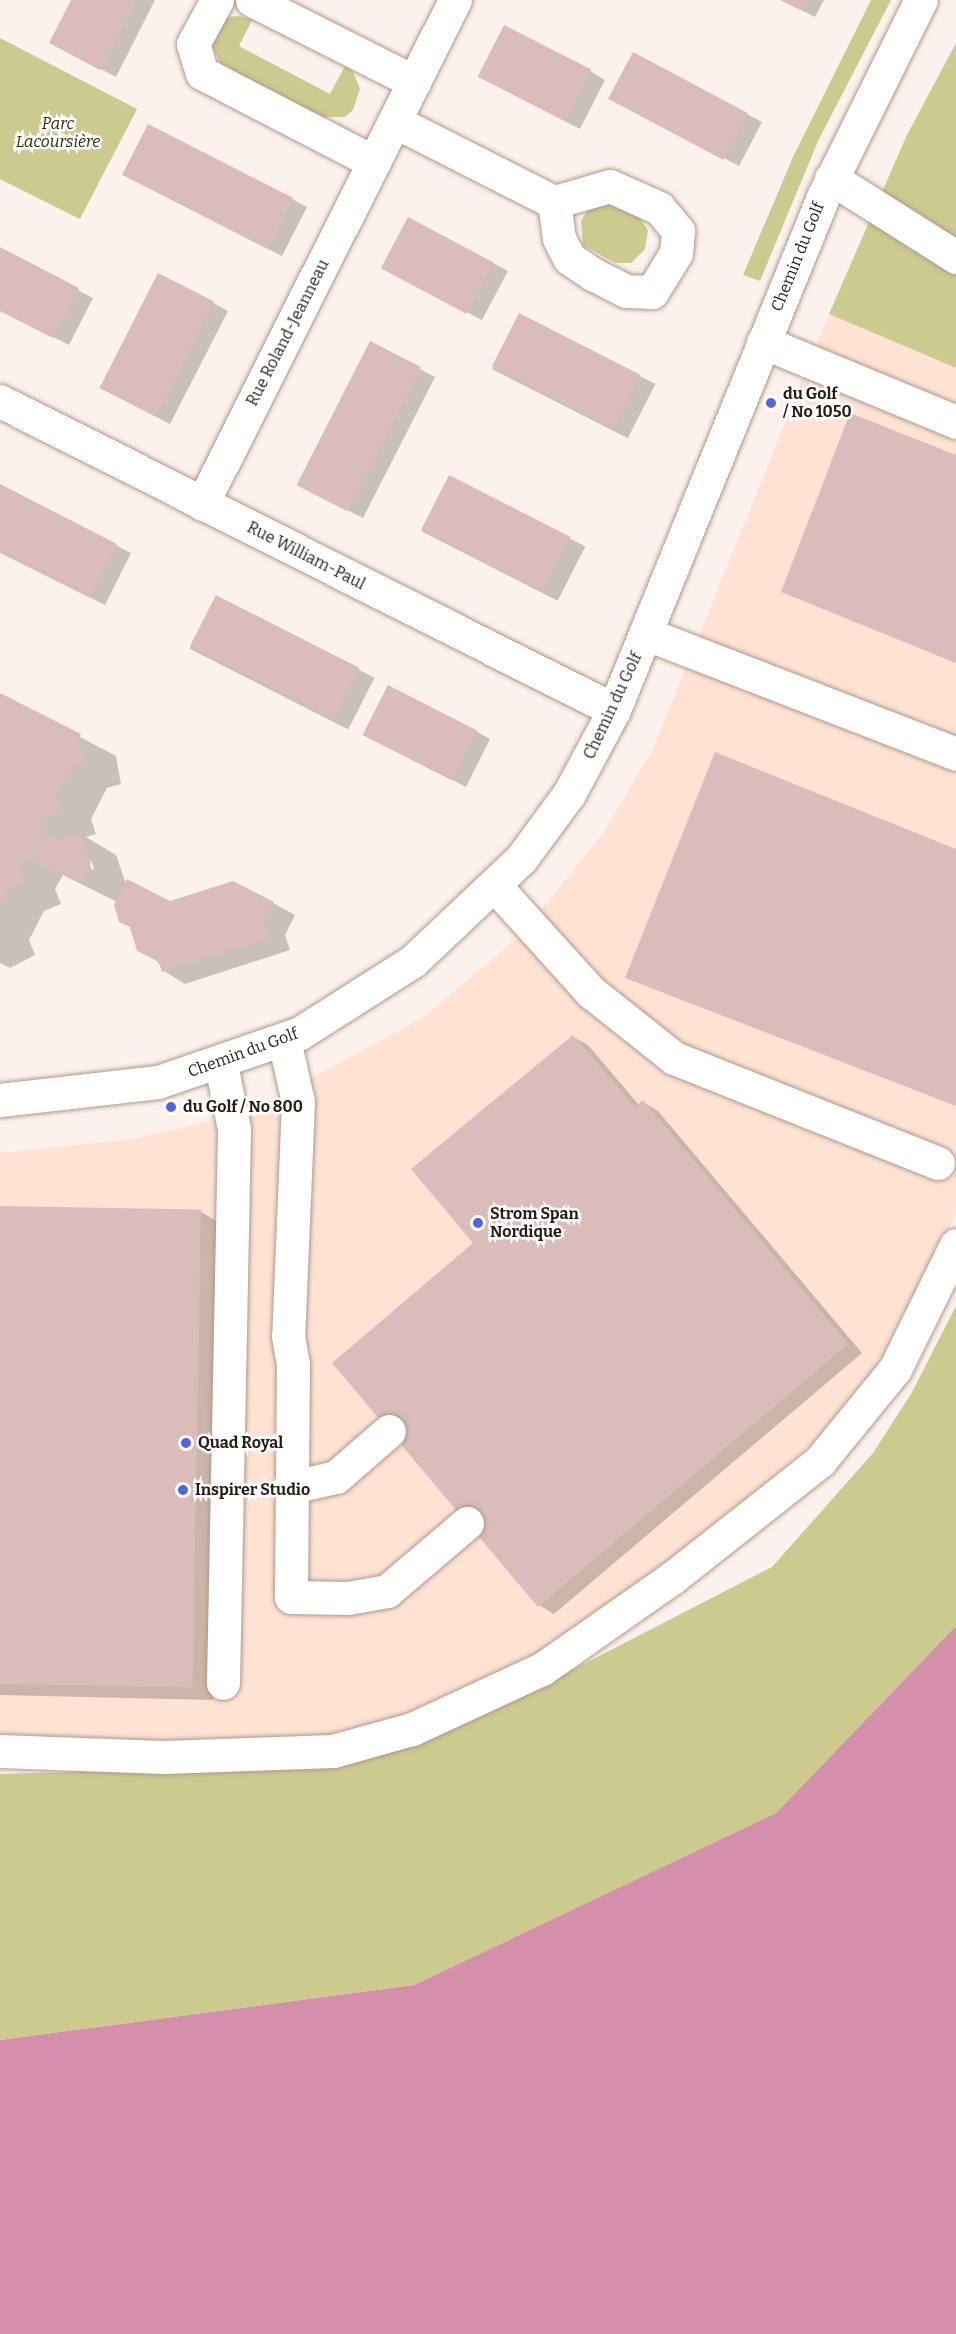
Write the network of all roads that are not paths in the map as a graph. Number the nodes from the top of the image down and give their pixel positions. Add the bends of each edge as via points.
1 (218, 0) edge
2 (252, 0) edge
3 (455, 0) edge
4 (921, 0) edge
5 (414, 82) junction
6 (394, 121) junction
7 (374, 162) junction
8 (831, 178) junction
9 (554, 202) dead end
10 (956, 257) edge
11 (763, 342) junction
12 (0, 401) edge
13 (956, 422) edge
14 (202, 504) junction
15 (647, 634) junction
16 (614, 710) junction
17 (956, 754) edge
18 (496, 887) junction
19 (284, 1040) junction
20 (221, 1064) junction
21 (0, 1100) edge
22 (938, 1163) dead end
23 (956, 1245) edge
24 (389, 1431) dead end
25 (292, 1487) junction
26 (467, 1523) dead end
27 (223, 1683) dead end
28 (0, 1751) edge

1 - 7 street via 193,44 202,73
2 - 5 street
3 - 5 street, Rue Roland-Jeanneau
4 - 8 street, Chemin du Golf
5 - 6 street, Rue Roland-Jeanneau
6 - 7 street, Rue Roland-Jeanneau
6 - 9 street
7 - 14 street, Rue Roland-Jeanneau
8 - 10 street
8 - 11 street, Chemin du Golf
11 - 13 street
11 - 15 street, Chemin du Golf
12 - 14 street, Rue William-Paul
14 - 16 street, Rue William-Paul
15 - 16 street, Chemin du Golf
15 - 17 street
16 - 18 street, Chemin du Golf via 569,794
18 - 19 street, Chemin du Golf via 413,961 351,1004
18 - 22 street via 591,992 674,1058
19 - 20 street, Chemin du Golf
19 - 25 street via 298,1102 288,1318
20 - 21 street, Chemin du Golf via 114,1090
20 - 27 street via 234,1129
23 - 28 street via 895,1369 820,1461 672,1578 543,1669 412,1729 333,1751 164,1757
24 - 25 street via 336,1476
25 - 26 street via 291,1597 348,1598 387,1591

